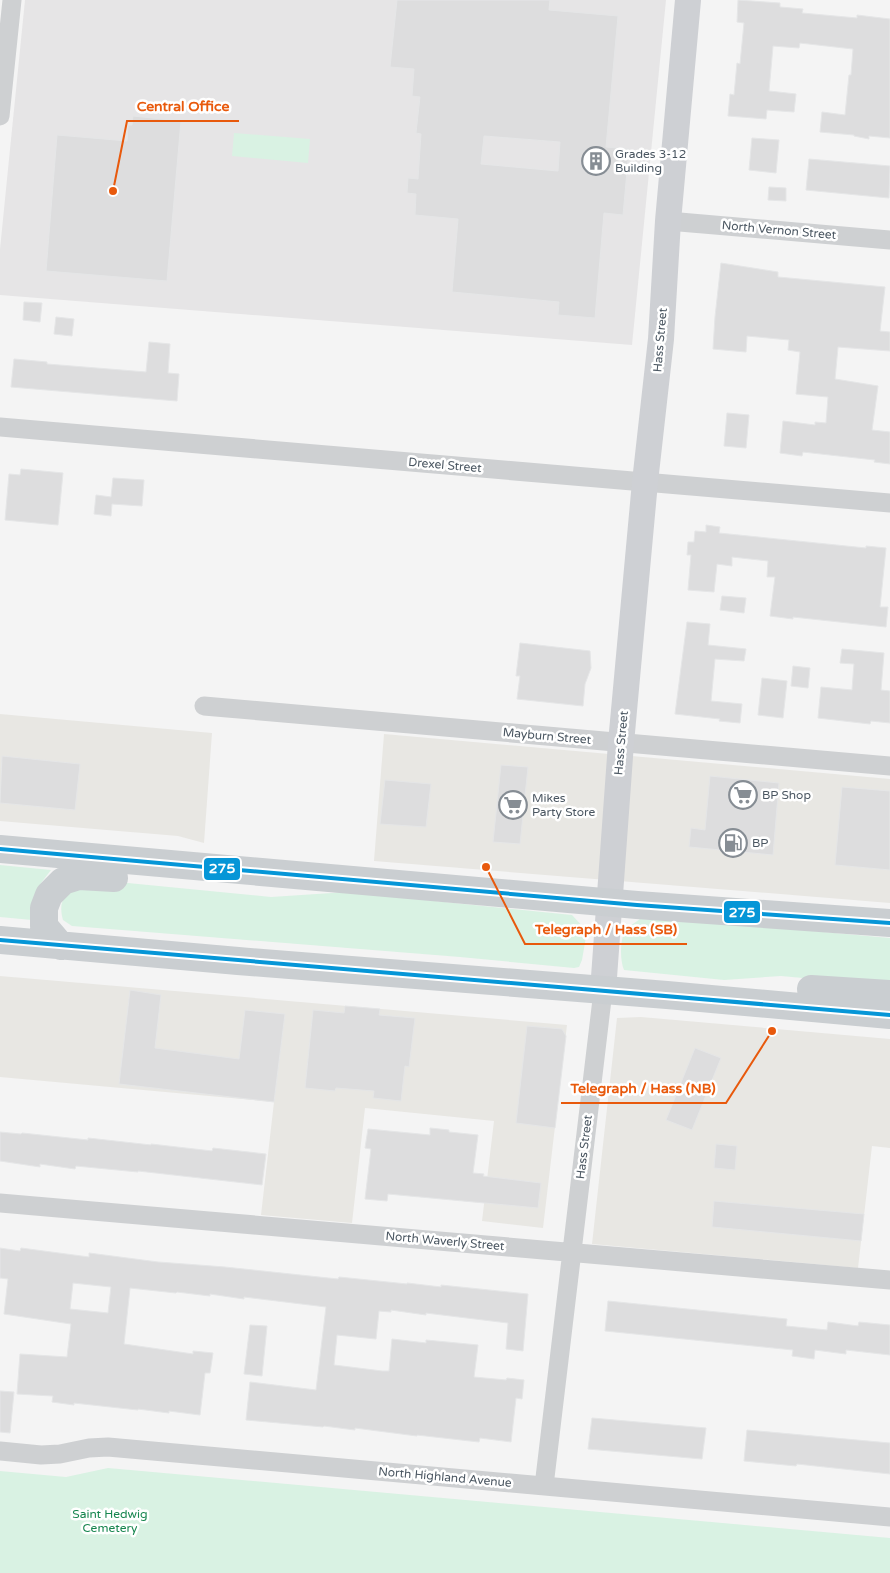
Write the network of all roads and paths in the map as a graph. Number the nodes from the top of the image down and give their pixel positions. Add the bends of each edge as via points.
1 (12, 0) edge
2 (688, 0) edge
3 (0, 116) edge
4 (668, 221) junction
5 (890, 240) edge
6 (0, 426) edge
7 (645, 482) junction
8 (890, 503) edge
9 (204, 706) dead end
10 (620, 743) junction
11 (890, 766) edge
12 (0, 849) edge
13 (295, 875) junction
14 (608, 902) junction
15 (890, 923) edge
16 (0, 940) edge
17 (61, 946) junction
18 (603, 991) junction
19 (890, 994) edge
20 (743, 1002) junction
21 (890, 1015) edge
22 (0, 1203) edge
23 (572, 1252) junction
24 (890, 1280) edge
25 (0, 1451) edge
26 (544, 1486) junction
27 (890, 1517) edge

1 - 3 street
2 - 4 street, Hass Street
4 - 5 street, North Vernon Street
4 - 7 street, Hass Street via 661,340
6 - 7 street, Drexel Street
7 - 8 street, Drexel Street
7 - 10 street, Hass Street
9 - 10 street, Mayburn Street
10 - 11 street, Mayburn Street
10 - 14 street, Hass Street
12 - 13 main road
13 - 14 main road
13 - 17 main road via 238,886 79,876 63,882 49,895 44,908 44,926
14 - 15 main road
14 - 18 street, Hass Street
16 - 17 main road
17 - 18 main road
18 - 20 main road
18 - 23 street, Hass Street
19 - 20 main road via 770,987
20 - 21 main road
22 - 23 street, North Waverly Street
23 - 24 street, North Waverly Street
23 - 26 street, Hass Street
25 - 26 street, North Highland Avenue via 41,1455 108,1447
26 - 27 street, North Highland Avenue

